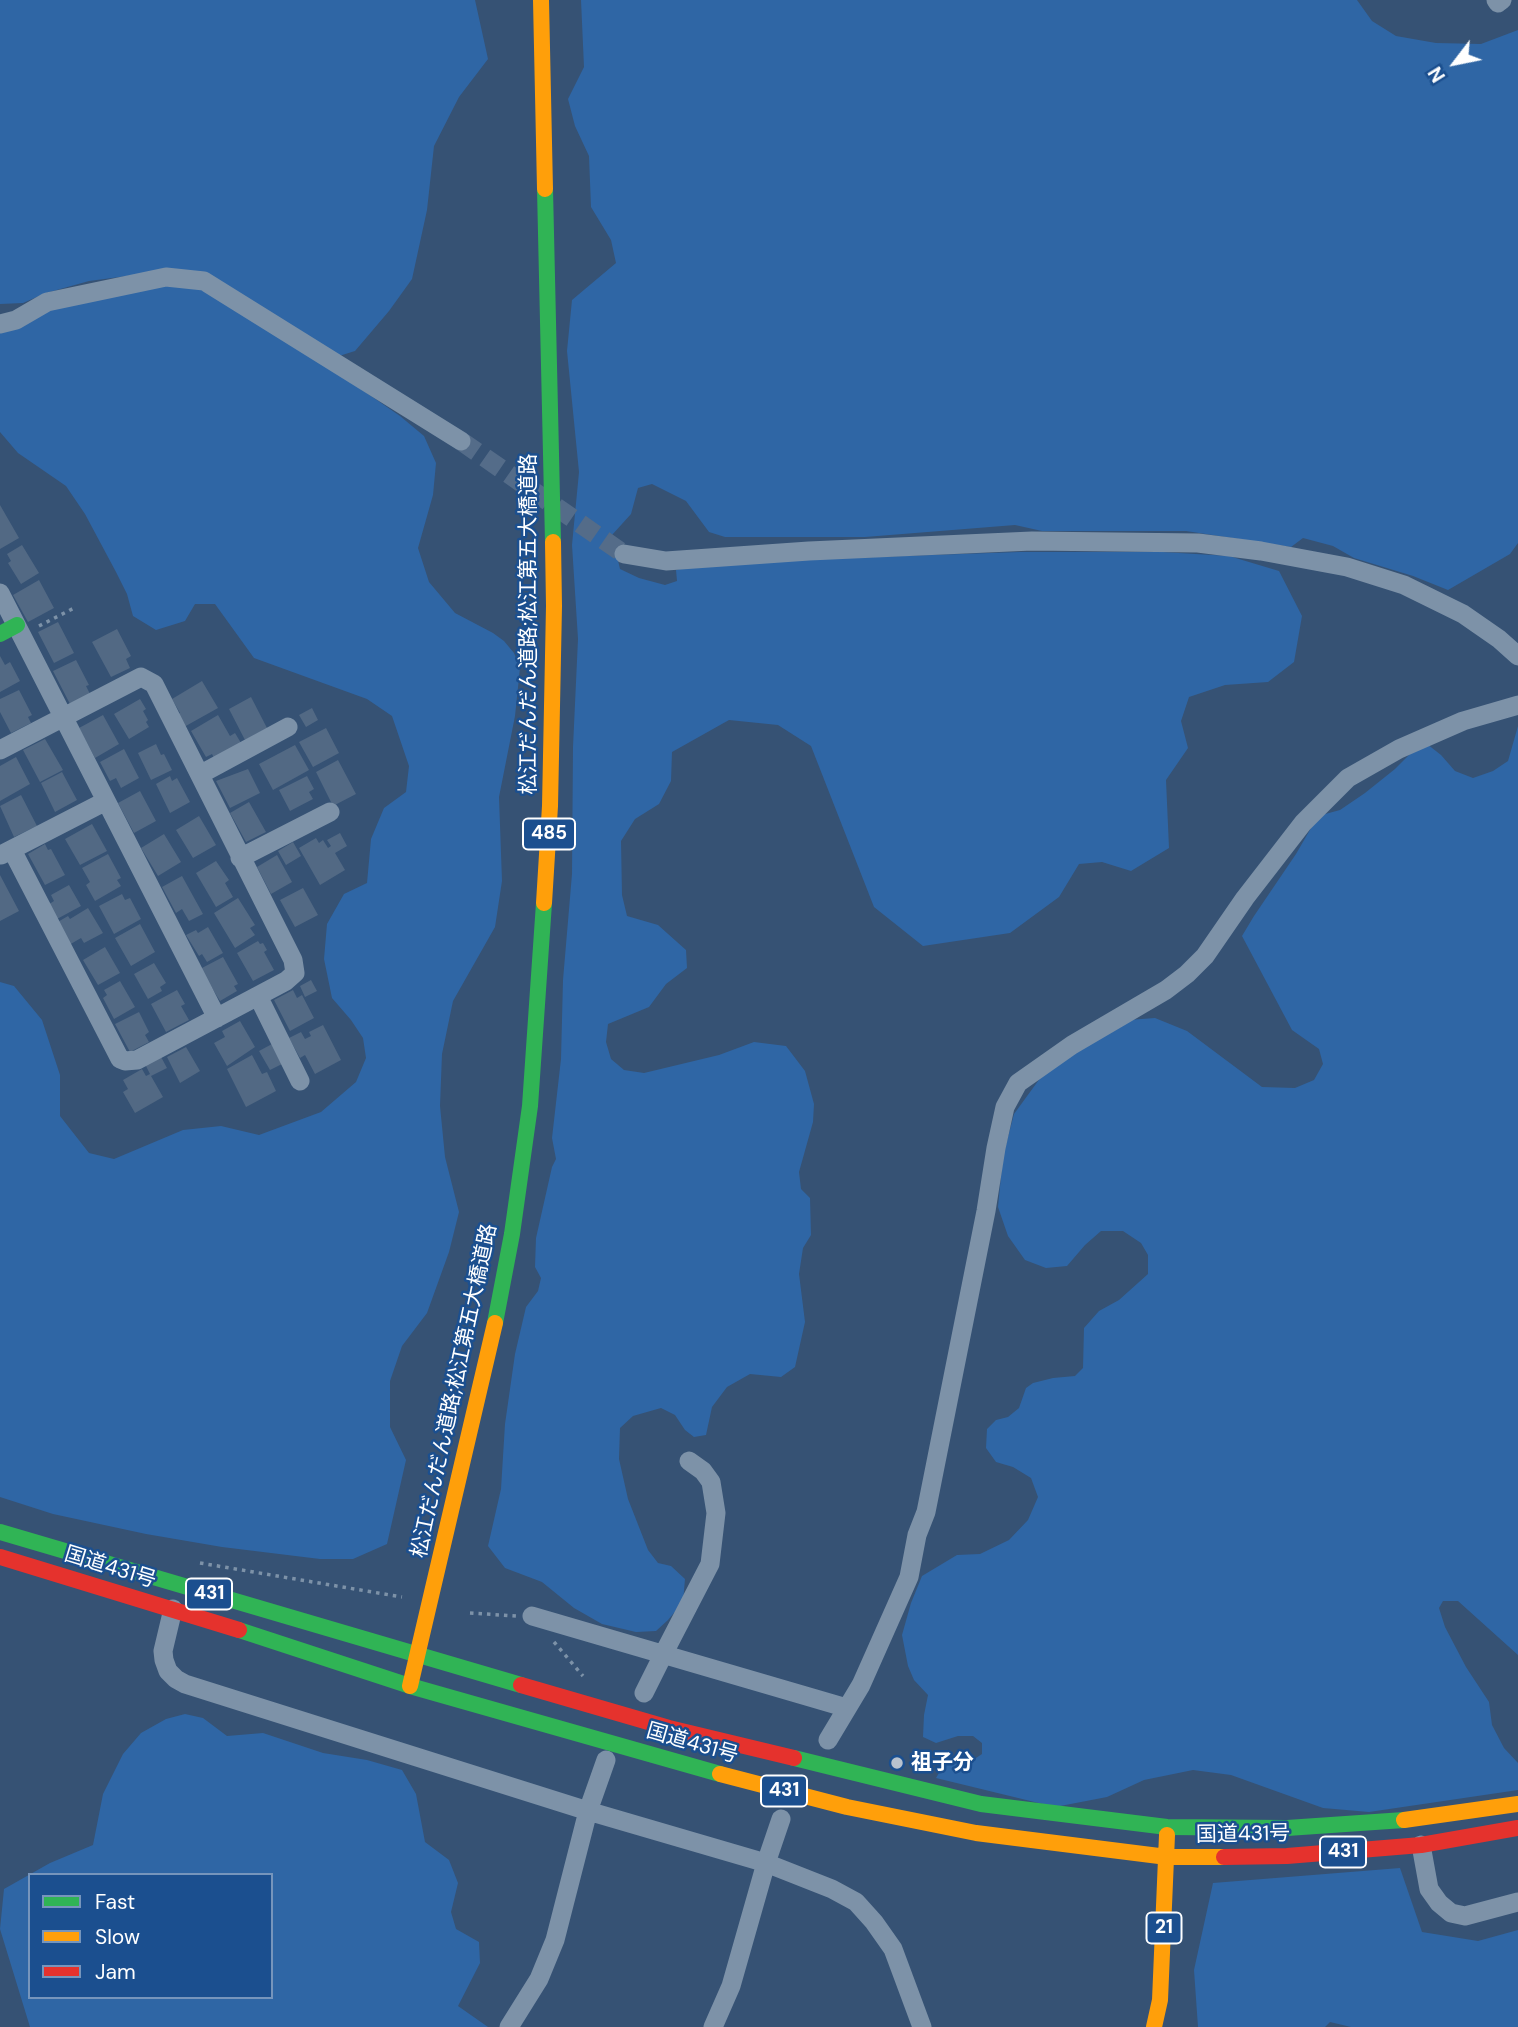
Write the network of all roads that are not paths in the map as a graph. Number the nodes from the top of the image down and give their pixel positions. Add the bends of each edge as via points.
1 (541, 0) edge
2 (1496, 0) edge
3 (1502, 0) edge
4 (0, 324) edge
5 (461, 441) tunnel mouth
6 (624, 554) tunnel mouth
7 (0, 593) edge
8 (13, 631) edge
9 (1518, 656) edge
10 (1518, 705) edge
11 (64, 717) junction
12 (288, 727) dead end
13 (0, 750) edge
14 (201, 774) junction
15 (106, 801) junction
16 (330, 812) dead end
17 (6, 853) edge
18 (240, 858) junction
19 (258, 996) junction
20 (217, 1018) junction
21 (300, 1082) dead end
22 (689, 1461) dead end
23 (0, 1532) edge
24 (0, 1557) edge
25 (173, 1609) junction
26 (532, 1616) dead end
27 (418, 1656) junction
28 (410, 1686) junction
29 (644, 1693) dead end
30 (847, 1708) junction
31 (828, 1740) dead end
32 (606, 1760) dead end
33 (1518, 1804) edge
34 (588, 1811) junction
35 (781, 1819) dead end
36 (1167, 1827) junction
37 (1518, 1828) edge
38 (1421, 1845) junction
39 (1167, 1857) junction
40 (765, 1863) junction
41 (1518, 1902) edge
42 (509, 2027) edge
43 (713, 2027) edge
44 (922, 2027) edge
45 (1154, 2027) edge

1 - 27 main road, 松江だんだん道路;松江第五大橋道路 / 485 via 554,606 541,965 530,1106 512,1234
2 - 3 street
4 - 5 street via 47,302 166,277 204,281
6 - 9 street via 666,561 1032,541 1198,543 1347,567 1404,586 1463,614
7 - 8 street
8 - 11 street
10 - 30 street via 1463,721 1348,778 1303,823 1187,974 1018,1083 1005,1107 998,1138 926,1512 909,1577
11 - 13 street
11 - 14 street via 141,677 154,684
11 - 15 street
12 - 14 street
14 - 18 street
15 - 17 street
15 - 20 street
16 - 18 street
17 - 20 street via 120,1059 137,1060
18 - 19 street via 295,967 291,978
19 - 20 street
19 - 21 street
22 - 29 street via 711,1482 716,1513 710,1564
23 - 27 main road, 国道431号 / 431
24 - 25 main road, 国道431号 / 431
25 - 28 main road, 国道431号 / 431
25 - 34 street via 164,1660 168,1671 185,1684
26 - 30 street
27 - 28 main road, 485
27 - 36 main road, 国道431号 / 431 via 669,1728 981,1804
28 - 39 main road, 国道431号 / 431 via 847,1807 976,1833
30 - 31 street
32 - 34 street
33 - 36 main road, 国道431号 / 431 via 1354,1825
34 - 40 street
34 - 42 street via 555,1940 539,1979
35 - 40 street
36 - 39 main road, 21
37 - 38 main road, 国道431号 / 431
38 - 39 main road, 国道431号 / 431 via 1287,1856
38 - 41 street via 1429,1889 1451,1913 1465,1916
39 - 45 main road, 21 via 1160,2000
40 - 43 street via 731,1986
40 - 44 street via 856,1902 892,1949

